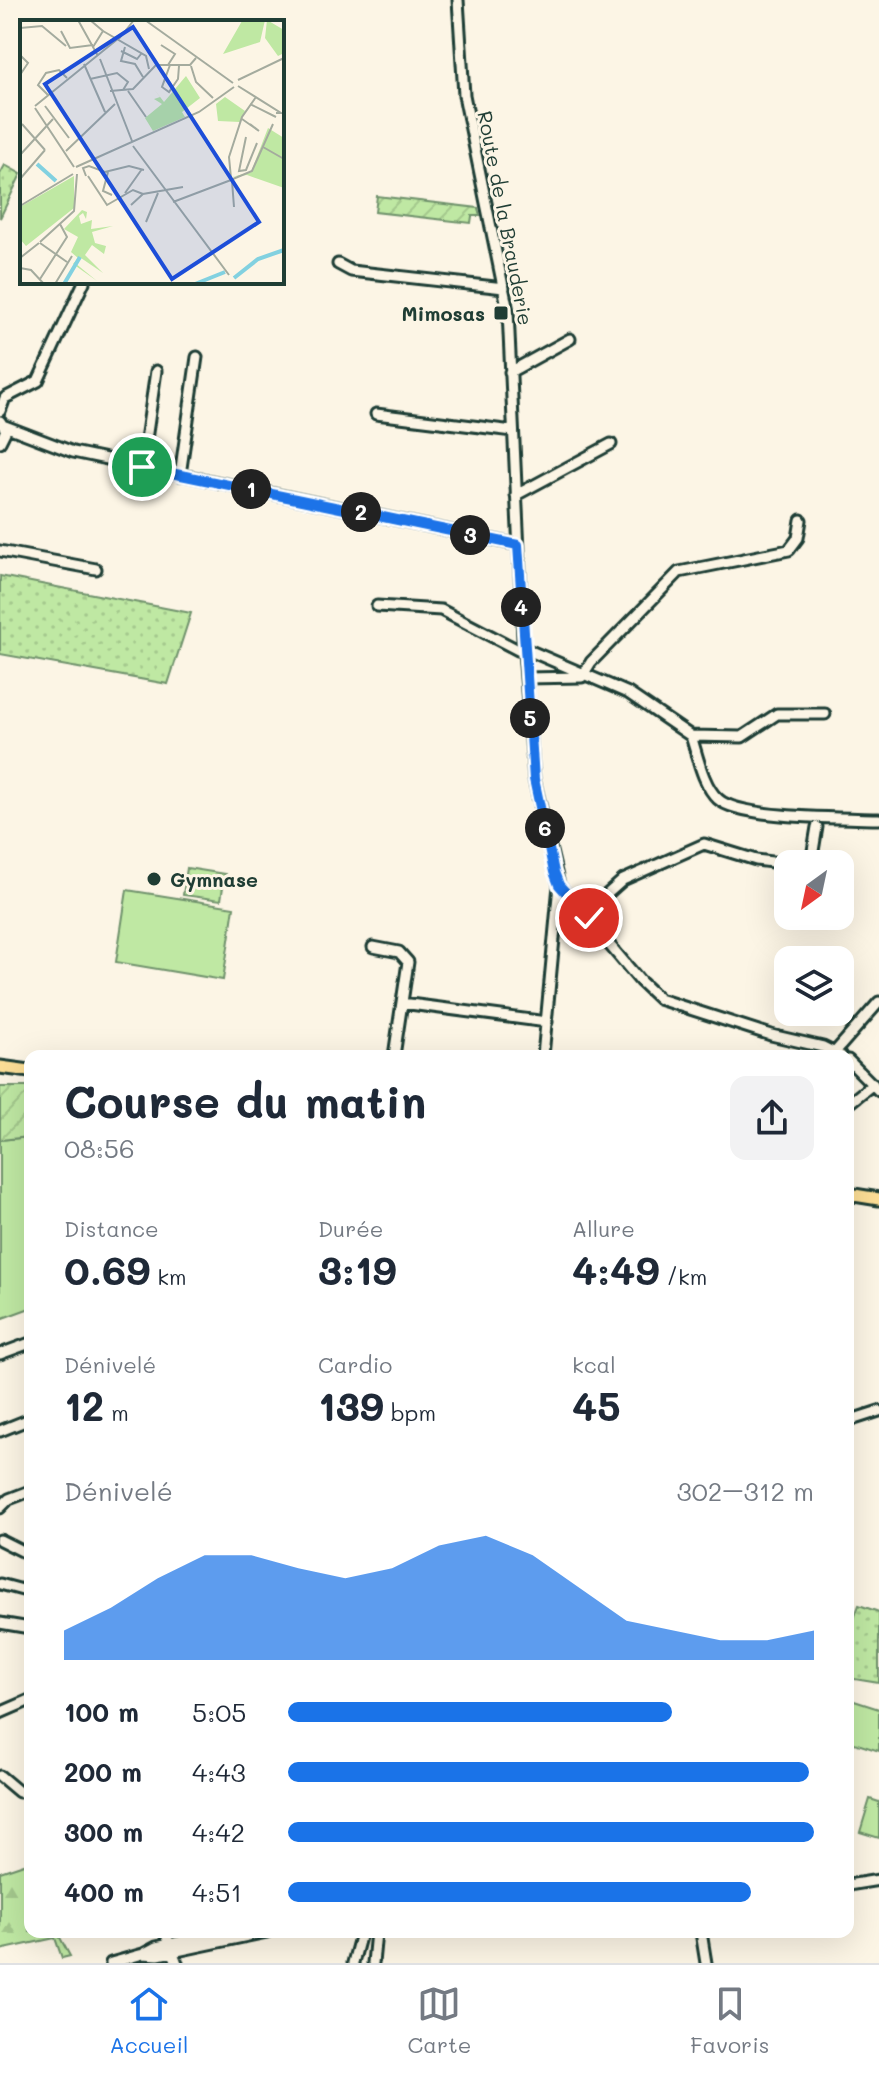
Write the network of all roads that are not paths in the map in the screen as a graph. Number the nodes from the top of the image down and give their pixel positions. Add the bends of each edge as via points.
1 (458, 0) edge
2 (338, 264) dead end
3 (83, 284) edge
4 (504, 288) junction
5 (570, 339) dead end
6 (197, 357) dead end
7 (156, 371) dead end
8 (510, 372) junction
9 (0, 411) edge
10 (376, 414) dead end
11 (2, 423) edge
12 (513, 431) junction
13 (27, 437) junction
14 (2, 440) edge
15 (611, 444) dead end
16 (142, 467) junction
17 (180, 475) junction
18 (516, 495) junction
19 (801, 520) dead end
20 (518, 545) junction
21 (0, 551) edge
22 (96, 569) dead end
23 (377, 606) dead end
24 (524, 650) junction
25 (550, 659) junction
26 (584, 673) junction
27 (548, 676) junction
28 (526, 678) junction
29 (825, 714) dead end
30 (691, 736) junction
31 (879, 819) edge
32 (817, 827) dead end
33 (813, 850) edge
34 (774, 862) edge
35 (559, 885) junction
36 (577, 904) junction
37 (560, 910) junction
38 (586, 913) junction
39 (373, 947) dead end
40 (879, 1002) edge
41 (402, 1003) junction
42 (547, 1022) junction
43 (395, 1050) edge
44 (544, 1050) edge
45 (824, 1050) edge
46 (841, 1050) edge
47 (854, 1066) edge
48 (0, 1067) edge
49 (24, 1070) edge
50 (876, 1087) edge
51 (854, 1100) edge
52 (854, 1195) edge
53 (878, 1199) edge
54 (24, 1345) edge
55 (0, 1354) edge
56 (879, 1411) edge
57 (854, 1419) edge
58 (24, 1421) edge
59 (0, 1431) edge
60 (24, 1493) edge
61 (0, 1508) edge
62 (0, 1540) edge
63 (24, 1552) edge
64 (0, 1584) edge
65 (24, 1590) edge
66 (0, 1623) edge
67 (24, 1627) edge
68 (24, 1703) edge
69 (0, 1713) edge
70 (0, 1776) edge
71 (19, 1792) dead end
72 (879, 1880) edge
73 (854, 1884) edge
74 (167, 1938) edge
75 (204, 1938) edge
76 (231, 1938) edge
77 (360, 1938) edge
78 (375, 1938) edge
79 (702, 1938) edge
80 (170, 1948) junction
81 (111, 1963) edge
82 (177, 1963) edge
83 (353, 1963) edge
84 (373, 1963) edge
85 (706, 1963) edge

1 - 4 street, Route de la Brauderie via 464,95
2 - 4 street via 351,271
3 - 9 street via 38,381 5,398
4 - 8 street, Route de la Brauderie
5 - 8 street
6 - 17 street
7 - 16 street
8 - 12 street, Route de la Brauderie
10 - 12 street
11 - 13 street
11 - 14 street
12 - 18 street, Route de la Brauderie
13 - 14 street
13 - 16 street
15 - 18 street
16 - 17 street
17 - 20 street
18 - 20 street, Route de la Brauderie
19 - 26 street via 789,550 679,572
20 - 24 street, Route de la Brauderie
21 - 22 street
23 - 24 street via 441,610
24 - 25 street
24 - 28 street, Route de la Brauderie
25 - 26 street
25 - 27 street via 554,665
26 - 27 street via 579,678
26 - 30 street via 628,693
27 - 28 street
28 - 35 street, Route de la Brauderie via 534,779
29 - 30 street via 775,714 742,737
30 - 31 street via 714,795 730,806 756,813
32 - 33 street
34 - 38 street via 704,844 623,880
35 - 36 street
35 - 37 street, Route de la Brauderie
36 - 37 street
36 - 38 street
37 - 42 street, Route de la Brauderie
38 - 45 street via 640,981 668,1004
39 - 41 street via 406,958
40 - 46 street
41 - 42 street
41 - 43 street
42 - 44 street, Route de la Brauderie
47 - 50 street
48 - 49 main road
50 - 51 street
52 - 53 main road
54 - 55 street
56 - 57 street
58 - 59 street
60 - 61 street
62 - 63 street
64 - 65 street
66 - 67 street
68 - 69 street
70 - 71 street
72 - 73 street
74 - 80 street
75 - 80 street
76 - 80 street
77 - 83 street
78 - 84 street
79 - 85 street
80 - 81 street
80 - 82 street

